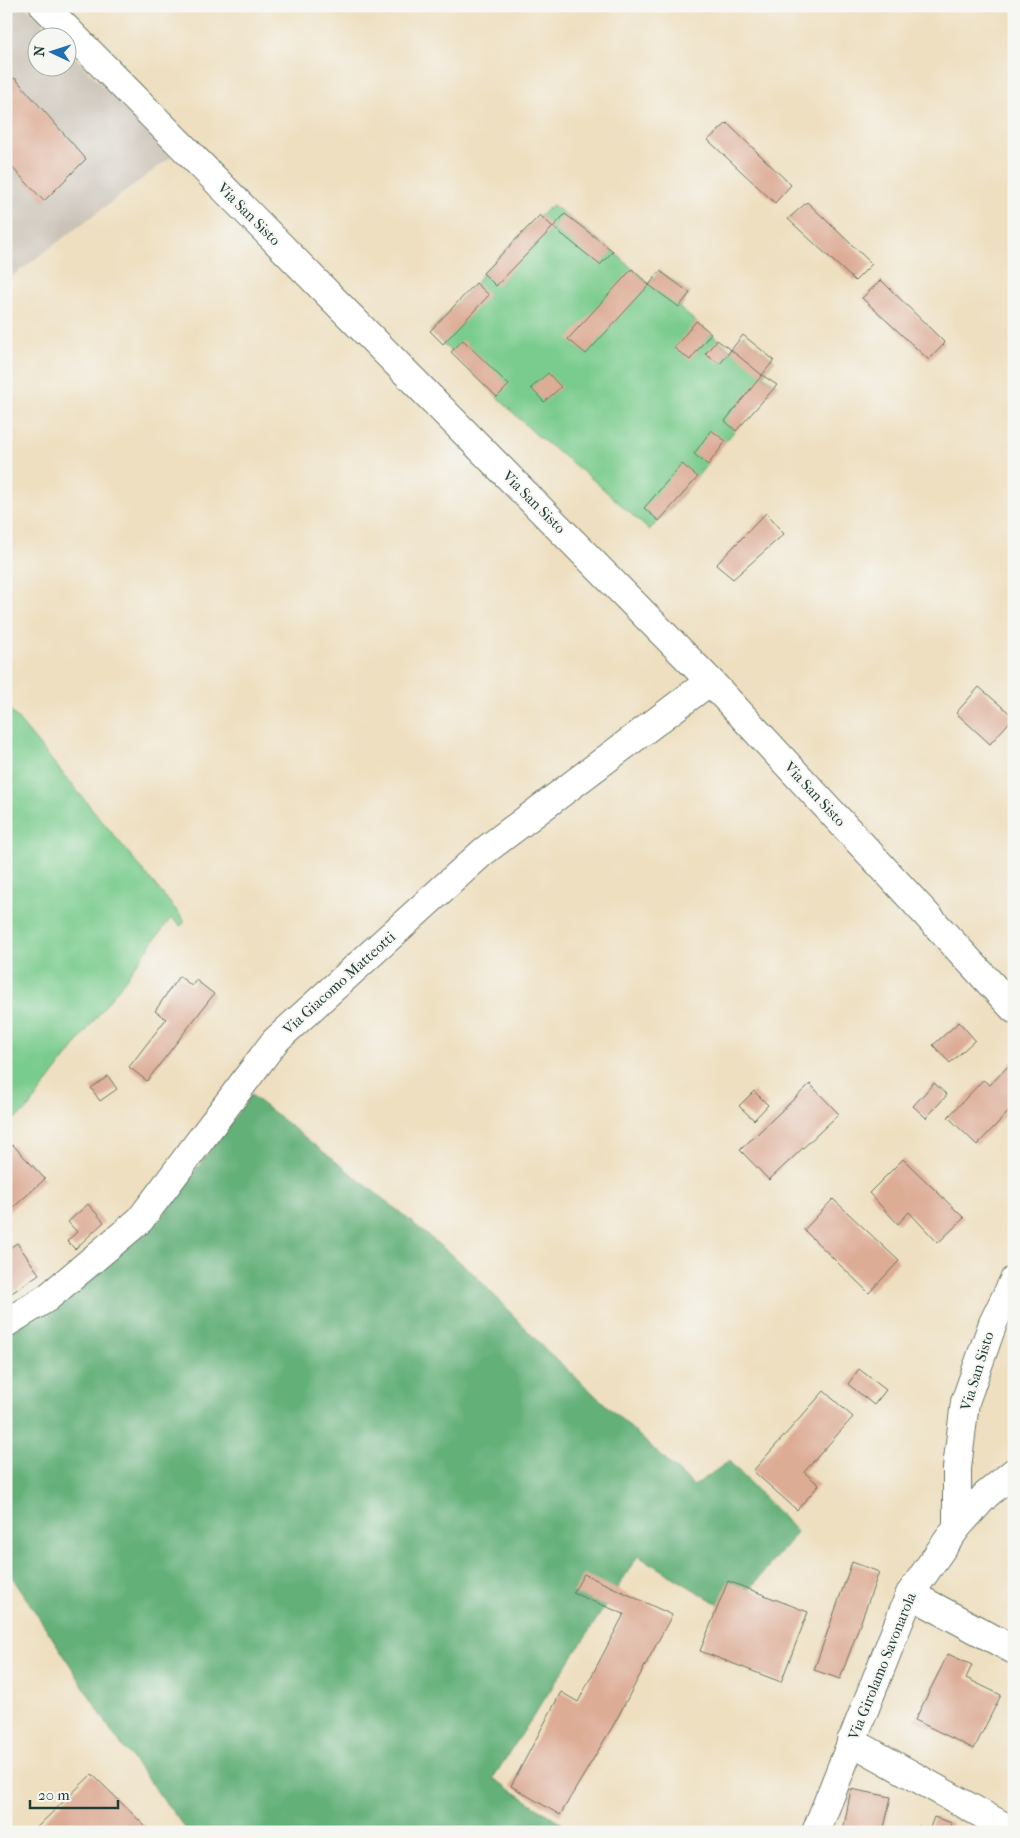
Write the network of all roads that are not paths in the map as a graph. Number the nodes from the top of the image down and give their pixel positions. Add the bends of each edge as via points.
1 (44, 6) edge
2 (710, 681) junction
3 (1014, 1008) edge
4 (1014, 1280) edge
5 (6, 1323) edge
6 (1014, 1472) edge
7 (957, 1527) junction
8 (910, 1594) junction
9 (1014, 1650) edge
10 (851, 1741) junction
11 (816, 1832) edge
12 (1014, 1832) edge

1 - 2 street, Via San Sisto
2 - 3 street, Via San Sisto
2 - 5 street, Via Giacomo Matteotti via 475,858 275,1041 140,1220 47,1298
4 - 7 street, Via San Sisto via 993,1322 965,1402 957,1468
6 - 7 street, Via Girolamo Savonarola via 986,1495
7 - 8 street, Via Girolamo Savonarola
8 - 9 street
8 - 10 street, Via Girolamo Savonarola
10 - 11 street, Via Girolamo Savonarola
10 - 12 street

